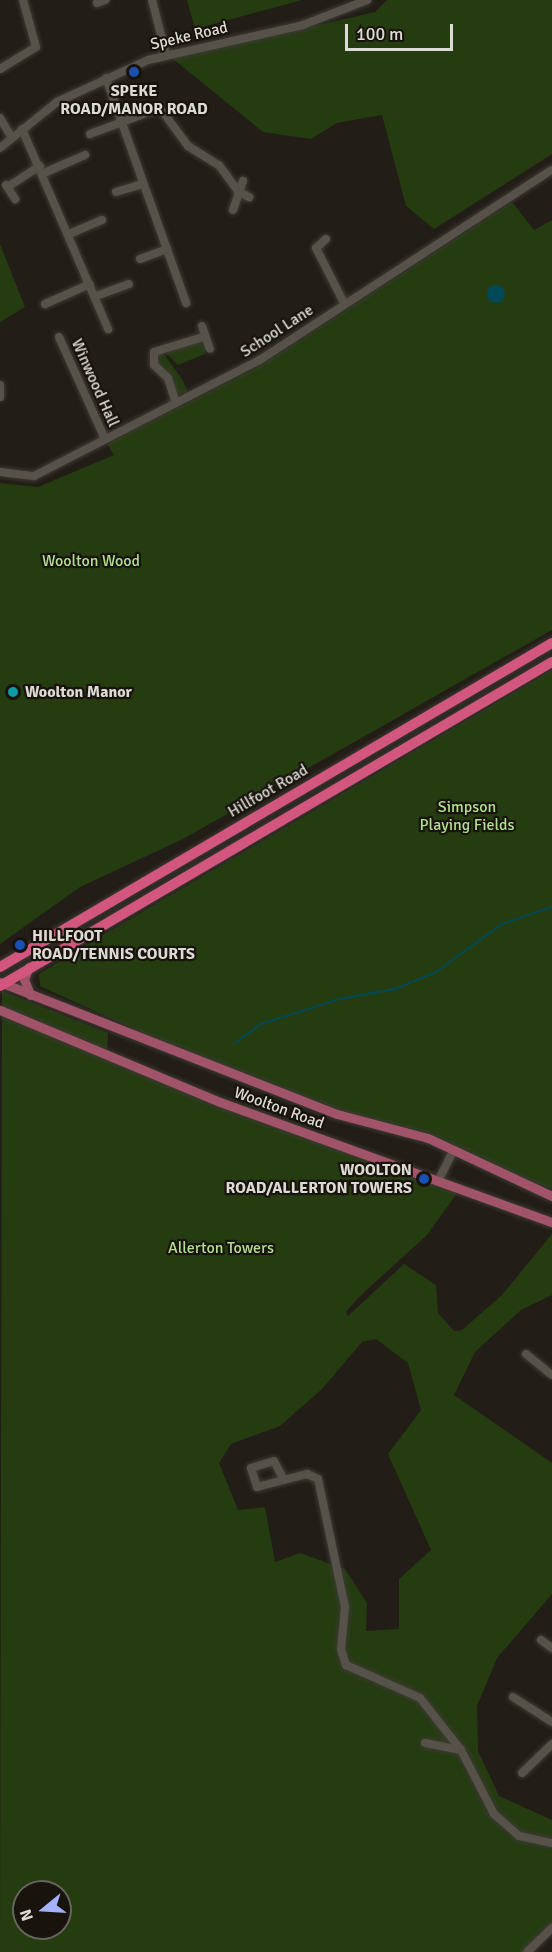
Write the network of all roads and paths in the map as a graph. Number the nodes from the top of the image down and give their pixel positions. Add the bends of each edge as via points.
1 (23, 0) edge
2 (152, 0) edge
3 (368, 0) edge
4 (166, 54) junction
5 (0, 69) edge
6 (106, 78) junction
7 (0, 118) edge
8 (123, 121) junction
9 (22, 129) junction
10 (90, 134) dead end
11 (12, 138) junction
12 (0, 148) edge
13 (85, 155) dead end
14 (42, 170) junction
15 (552, 170) edge
16 (243, 181) dead end
17 (143, 184) junction
18 (238, 191) junction
19 (116, 192) dead end
20 (249, 196) dead end
21 (15, 199) dead end
22 (233, 210) dead end
23 (102, 220) dead end
24 (69, 234) junction
25 (326, 239) dead end
26 (167, 249) junction
27 (140, 259) dead end
28 (90, 284) junction
29 (129, 284) dead end
30 (96, 296) junction
31 (186, 303) dead end
32 (344, 303) junction
33 (45, 304) dead end
34 (202, 326) dead end
35 (108, 329) dead end
36 (59, 337) dead end
37 (203, 337) junction
38 (210, 349) dead end
39 (0, 386) edge
40 (0, 397) edge
41 (176, 403) junction
42 (105, 440) junction
43 (0, 472) edge
44 (552, 643) edge
45 (552, 662) edge
46 (30, 965) junction
47 (0, 967) edge
48 (1, 984) edge
49 (30, 994) junction
50 (0, 1010) edge
51 (453, 1151) junction
52 (439, 1179) junction
53 (552, 1196) edge
54 (552, 1222) edge
55 (526, 1354) dead end
56 (552, 1375) edge
57 (284, 1480) junction
58 (541, 1640) dead end
59 (552, 1648) edge
60 (513, 1696) dead end
61 (552, 1722) edge
62 (425, 1743) dead end
63 (552, 1744) edge
64 (461, 1750) junction
65 (522, 1773) dead end
66 (552, 1843) edge
67 (552, 1928) edge
68 (526, 1952) edge

1 - 5 street via 36,47
2 - 4 street
3 - 4 street, Speke Road via 303,25
4 - 6 street, Speke Road
6 - 8 street
6 - 9 street, Speke Road via 57,102
7 - 11 street
8 - 10 street
8 - 17 street
8 - 18 street via 160,108 188,146 219,165
9 - 11 street, Speke Road
9 - 14 street
11 - 12 street, Speke Road
13 - 14 street
14 - 21 street via 7,185
14 - 24 street
15 - 32 street, School Lane
16 - 18 street
17 - 19 street
17 - 26 street
18 - 20 street
18 - 22 street
23 - 24 street
24 - 28 street
25 - 32 street via 316,248
26 - 27 street
26 - 31 street
28 - 30 street
28 - 33 street
29 - 30 street
30 - 35 street
32 - 41 street, School Lane via 260,360
34 - 37 street
36 - 42 street, Winwood Hall
37 - 38 street
37 - 41 street via 154,352 154,365 168,378
39 - 40 street
41 - 42 street, School Lane
42 - 43 street, School Lane via 34,476
44 - 47 highway, Hillfoot Road
45 - 46 highway, Hillfoot Road
46 - 48 highway, Hillfoot Road
46 - 49 main road via 24,979
48 - 49 main road, Woolton Road
49 - 51 main road, Woolton Road via 337,1114 428,1138
50 - 52 main road, Woolton Road via 220,1102
51 - 52 street
51 - 53 main road, Woolton Road
52 - 54 main road, Woolton Road
55 - 56 street
57 - 57 street via 254,1486 251,1468 274,1461
57 - 64 street via 314,1474 323,1497 321,1515 345,1607 341,1649 346,1665 420,1698
58 - 59 street
60 - 61 street
62 - 64 street
63 - 65 street
64 - 66 street via 494,1814 519,1836
67 - 68 street

